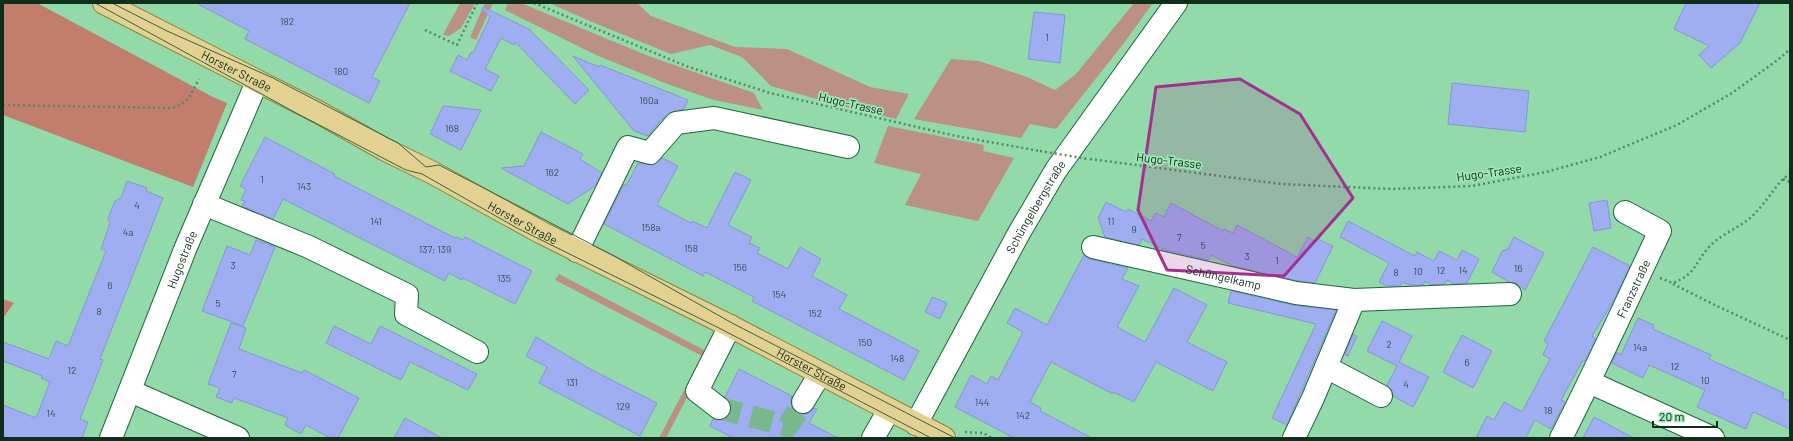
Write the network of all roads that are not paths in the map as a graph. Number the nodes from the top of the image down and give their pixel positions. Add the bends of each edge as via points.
1 (104, 3) edge
2 (1176, 3) edge
3 (257, 82) junction
4 (848, 147) dead end
5 (204, 204) junction
6 (1625, 212) dead end
7 (1093, 247) dead end
8 (577, 251) junction
9 (1510, 294) dead end
10 (1354, 300) junction
11 (730, 326) junction
12 (477, 352) dead end
13 (1326, 367) junction
14 (820, 374) junction
15 (1589, 382) junction
16 (130, 391) junction
17 (1381, 396) dead end
18 (803, 402) tunnel mouth
19 (719, 408) tunnel mouth
20 (889, 410) junction
21 (916, 424) junction
22 (111, 438) edge
23 (238, 438) edge
24 (873, 438) edge
25 (944, 438) edge
26 (1294, 438) edge
27 (1561, 438) edge
28 (1713, 438) edge

1 - 3 main road, Horster Straße
2 - 21 street, Schüngelbergstraße via 1056,170 1018,233
3 - 5 street, Hugostraße
3 - 8 main road, Horster Straße via 320,113
4 - 8 street via 714,118 676,123 650,153 628,147
5 - 12 street via 309,247 407,295 406,314
5 - 16 street, Hugostraße
6 - 15 street, Franzstraße via 1660,231
7 - 10 street, Schüngelkamp via 1296,293
8 - 11 main road, Horster Straße
9 - 10 street, Schüngelkamp
10 - 13 street
11 - 14 main road, Horster Straße
11 - 19 street via 697,391
13 - 17 street
13 - 26 street
14 - 18 street
14 - 20 main road, Horster Straße
15 - 27 street, Franzstraße
15 - 28 street
16 - 22 street, Hugostraße
16 - 23 street
20 - 21 main road, Horster Straße
20 - 24 street
21 - 25 main road, Horster Straße

